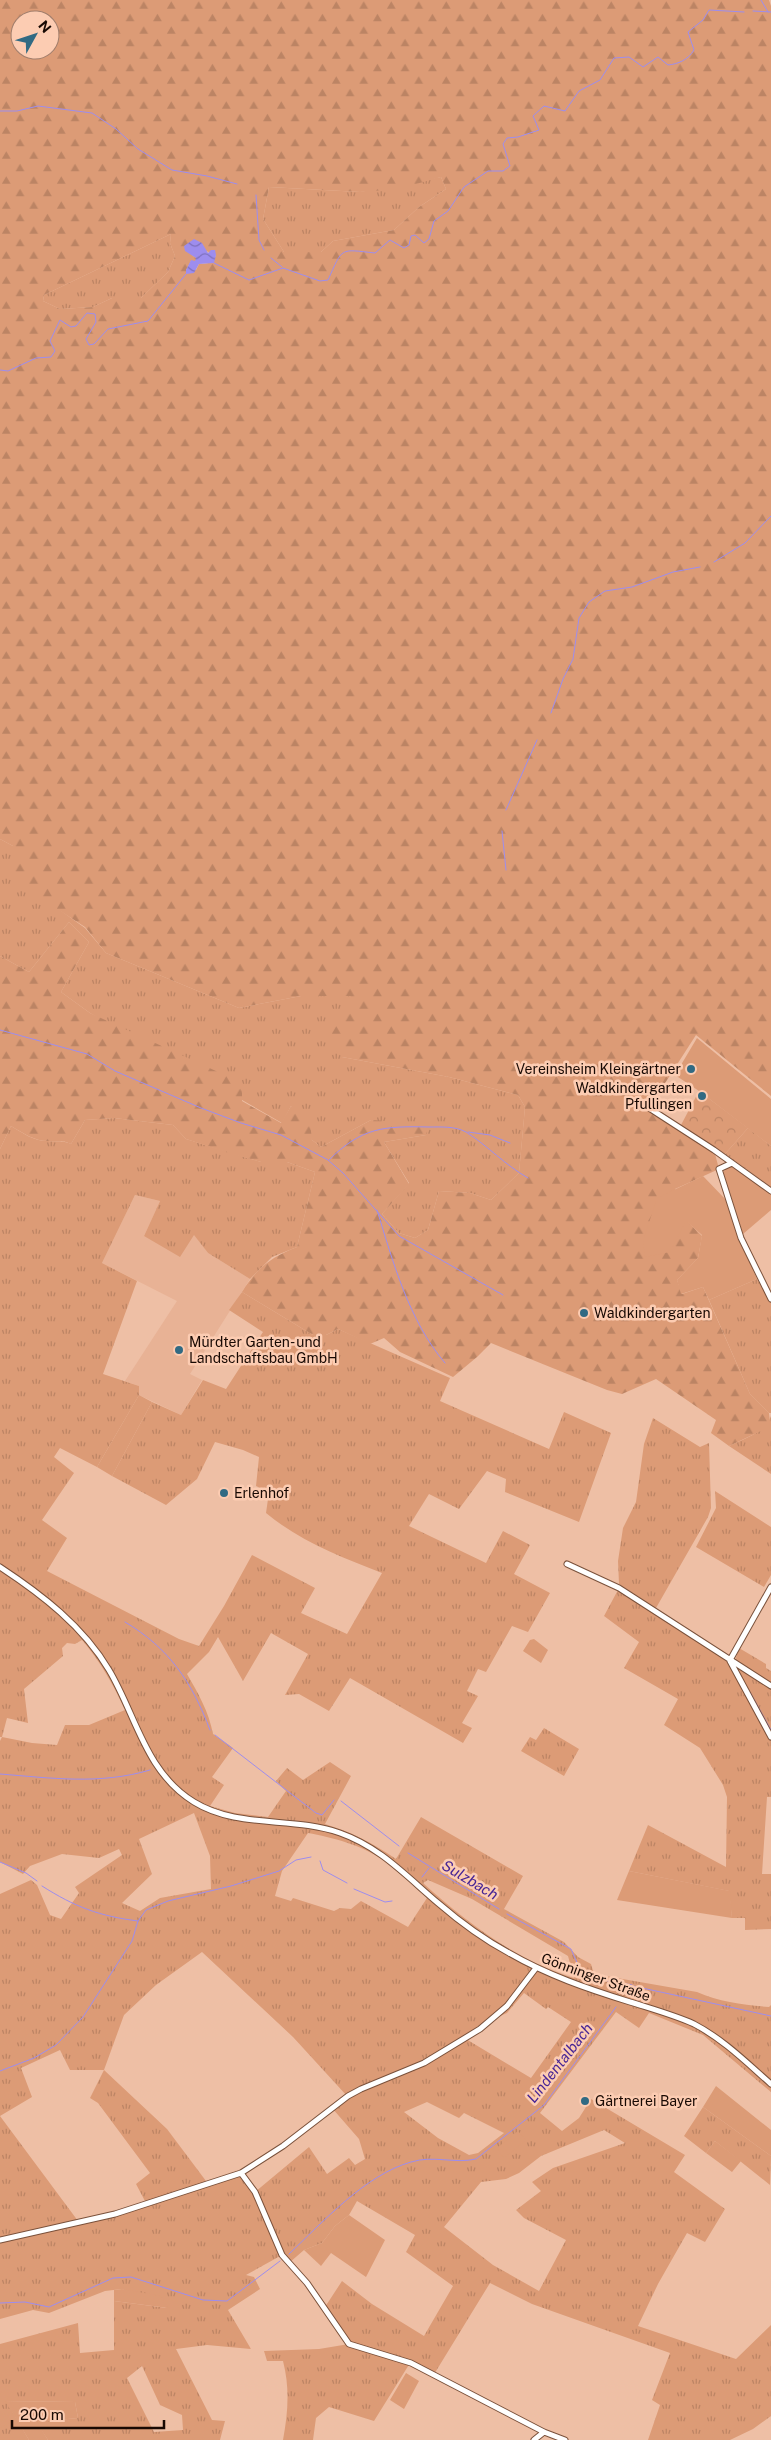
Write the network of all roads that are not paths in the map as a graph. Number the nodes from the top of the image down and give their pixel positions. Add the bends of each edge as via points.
1 (648, 1108) dead end
2 (732, 1163) junction
3 (771, 1191) edge
4 (771, 1299) edge
5 (567, 1564) dead end
6 (0, 1567) edge
7 (771, 1587) edge
8 (730, 1660) junction
9 (771, 1686) edge
10 (771, 1737) edge
11 (536, 1968) junction
12 (771, 2084) edge
13 (241, 2173) junction
14 (0, 2240) edge
15 (544, 2432) junction
16 (534, 2440) edge
17 (565, 2440) edge

1 - 2 street
2 - 3 street
2 - 4 street via 719,1169 741,1238
5 - 8 street via 619,1588
6 - 11 street, Gönninger Straße via 50,1603 90,1645 108,1668 154,1763 176,1790 225,1816 303,1823 340,1833 366,1845 394,1863 454,1917
7 - 8 street
8 - 9 street
8 - 10 street
11 - 12 street, Gönninger Straße via 693,2024 722,2042
11 - 13 street via 507,2006 480,2029 424,2063 348,2096 283,2146
13 - 14 street via 115,2214
13 - 15 street via 255,2192 282,2254 307,2283 349,2344 410,2362
15 - 16 street
15 - 17 street

